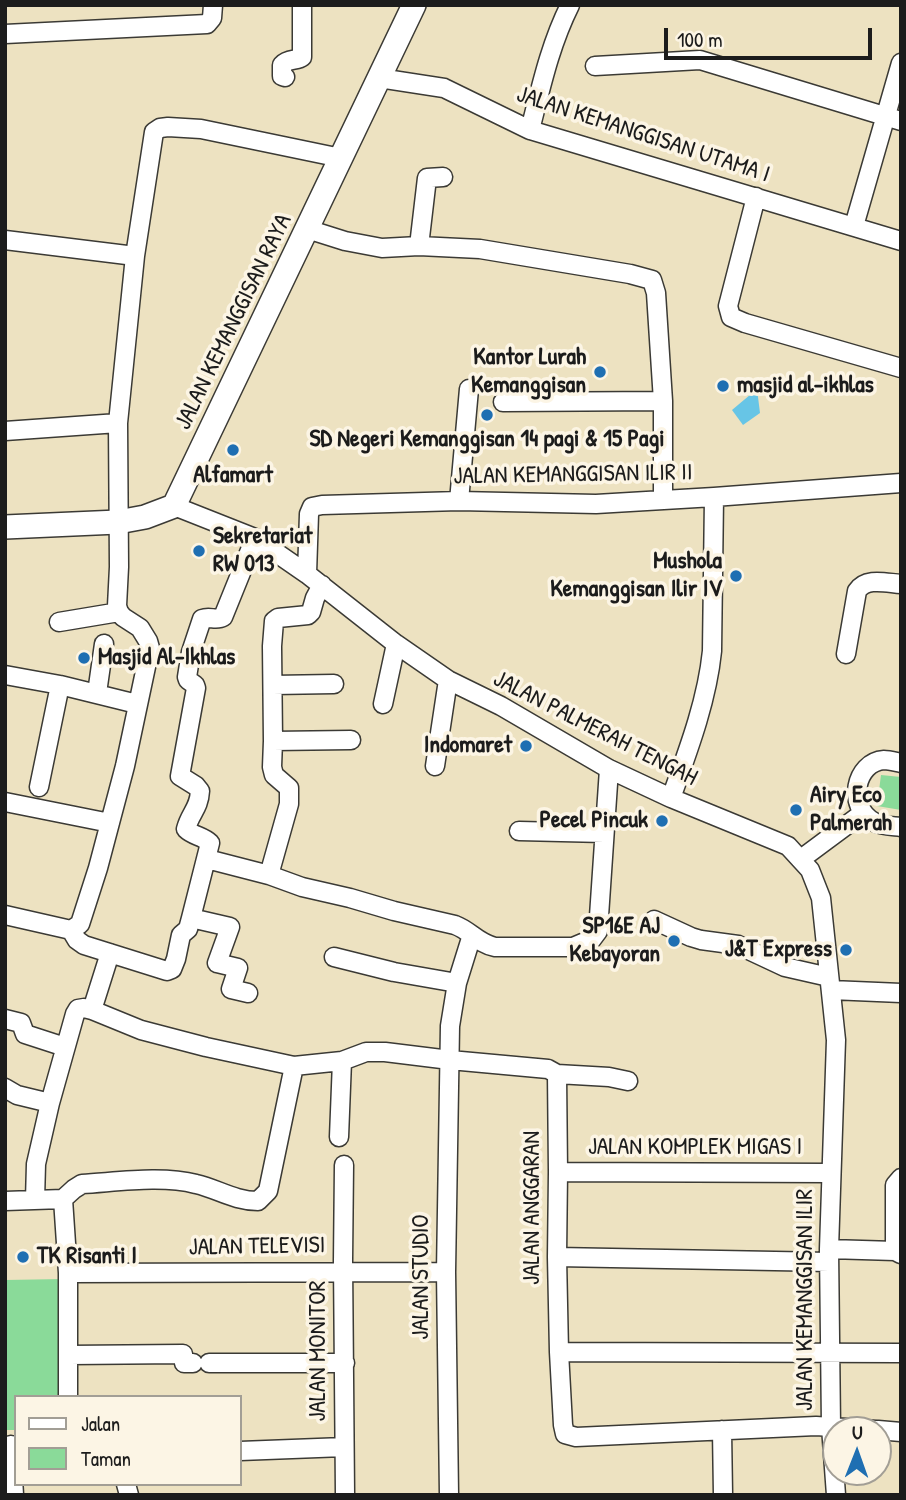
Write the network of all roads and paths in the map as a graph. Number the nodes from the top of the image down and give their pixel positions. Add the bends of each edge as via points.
1 (302, 5) edge
2 (414, 5) edge
3 (569, 5) edge
4 (213, 11) edge
5 (5, 34) edge
6 (901, 63) edge
7 (595, 66) dead end
8 (285, 77) dead end
9 (379, 78) junction
10 (893, 119) edge
11 (530, 130) junction
12 (341, 158) junction
13 (443, 177) dead end
14 (756, 197) junction
15 (854, 226) junction
16 (307, 229) junction
17 (5, 240) edge
18 (901, 241) edge
19 (419, 246) junction
20 (135, 256) junction
21 (901, 368) edge
22 (469, 388) dead end
23 (663, 401) junction
24 (503, 402) dead end
25 (118, 423) junction
26 (5, 431) edge
27 (901, 483) edge
28 (714, 497) junction
29 (663, 500) junction
30 (459, 501) junction
31 (174, 506) junction
32 (118, 522) junction
33 (5, 527) edge
34 (255, 537) junction
35 (307, 574) junction
36 (901, 584) edge
37 (322, 586) junction
38 (119, 612) junction
39 (60, 622) dead end
40 (396, 644) junction
41 (104, 645) dead end
42 (846, 654) dead end
43 (5, 675) edge
44 (448, 680) junction
45 (334, 684) dead end
46 (60, 685) junction
47 (273, 685) junction
48 (97, 693) junction
49 (137, 704) junction
50 (383, 704) dead end
51 (351, 740) dead end
52 (273, 741) junction
53 (901, 763) edge
54 (435, 766) dead end
55 (609, 769) junction
56 (38, 787) dead end
57 (671, 798) junction
58 (5, 802) edge
59 (863, 813) junction
60 (110, 823) junction
61 (901, 827) edge
62 (519, 831) dead end
63 (604, 833) junction
64 (206, 859) junction
65 (800, 859) junction
66 (270, 875) junction
67 (5, 915) edge
68 (191, 918) junction
69 (654, 920) dead end
70 (71, 930) junction
71 (472, 935) junction
72 (110, 953) junction
73 (334, 957) dead end
74 (457, 983) junction
75 (830, 984) junction
76 (248, 993) dead end
77 (901, 993) edge
78 (92, 1010) junction
79 (5, 1019) edge
80 (65, 1046) junction
81 (450, 1060) junction
82 (342, 1061) junction
83 (294, 1066) junction
84 (552, 1072) junction
85 (628, 1081) dead end
86 (5, 1088) edge
87 (50, 1103) junction
88 (340, 1137) dead end
89 (344, 1165) dead end
90 (558, 1172) junction
91 (831, 1173) junction
92 (901, 1178) edge
93 (64, 1199) junction
94 (35, 1200) junction
95 (5, 1201) edge
96 (898, 1253) edge
97 (829, 1255) junction
98 (557, 1257) junction
99 (343, 1271) junction
100 (446, 1272) junction
101 (68, 1273) junction
102 (559, 1352) junction
103 (831, 1353) junction
104 (901, 1353) edge
105 (69, 1355) junction
106 (345, 1363) junction
107 (68, 1395) edge
108 (831, 1416) edge
109 (822, 1427) edge
110 (722, 1430) junction
111 (11, 1445) edge
112 (344, 1447) junction
113 (242, 1451) edge
114 (14, 1466) edge
115 (345, 1495) edge
116 (449, 1495) edge
117 (723, 1495) edge

1 - 8 street via 302,57 282,65
2 - 9 main road, JALAN KEMANGGISAN RAYA
3 - 11 street via 546,66
4 - 5 street via 207,24 198,25
6 - 10 street
7 - 10 street via 700,60
9 - 11 street, JALAN KEMANGGISAN UTAMA I via 444,88
9 - 12 main road, JALAN KEMANGGISAN RAYA
10 - 15 street
11 - 14 street, JALAN KEMANGGISAN UTAMA I
12 - 16 main road, JALAN KEMANGGISAN RAYA
12 - 20 street via 201,129 160,128 154,132 150,148
13 - 19 street via 427,178
14 - 15 street, JALAN KEMANGGISAN UTAMA I
14 - 21 street via 728,306 731,317
15 - 18 street, JALAN KEMANGGISAN UTAMA I
16 - 19 street via 382,248
16 - 31 main road, JALAN KEMANGGISAN RAYA
17 - 20 street
19 - 23 street via 480,249 650,279 656,293
20 - 25 street
22 - 30 street
23 - 24 street
23 - 29 street
25 - 26 street
25 - 32 street
27 - 28 street, JALAN KEMANGGISAN ILIR II
28 - 29 street, JALAN KEMANGGISAN ILIR II
28 - 57 street via 710,674
29 - 30 street, JALAN KEMANGGISAN ILIR II
30 - 35 street, JALAN KEMANGGISAN ILIR II via 312,507
31 - 32 main road
31 - 34 street, JALAN PALMERAH TENGAH
32 - 33 main road
32 - 38 street
34 - 35 street, JALAN PALMERAH TENGAH
34 - 64 street via 225,615 202,619 187,677 196,688 180,776 198,788 199,804 187,829 209,843
35 - 37 street, JALAN PALMERAH TENGAH
36 - 42 street via 860,585
37 - 40 street, JALAN PALMERAH TENGAH
37 - 47 street via 308,615 274,621
38 - 39 street
38 - 49 street via 140,628 150,648
40 - 44 street, JALAN PALMERAH TENGAH
40 - 50 street
41 - 48 street
43 - 46 street
44 - 54 street
44 - 55 street, JALAN PALMERAH TENGAH
45 - 47 street
46 - 48 street
46 - 56 street
47 - 52 street
48 - 49 street
49 - 60 street
51 - 52 street
52 - 66 street via 274,775 289,788 289,804
53 - 59 street via 884,760 862,775 856,790
55 - 57 street, JALAN PALMERAH TENGAH
55 - 63 street
57 - 65 street, JALAN PALMERAH TENGAH via 788,846
58 - 60 street
59 - 61 street via 876,824
59 - 65 street
60 - 70 street via 80,924
62 - 63 street
63 - 71 street via 598,931 592,939 573,947 495,947
64 - 66 street
64 - 68 street
65 - 75 street, JALAN PALMERAH TENGAH via 810,870 821,898
66 - 71 street via 455,925
67 - 70 street
68 - 72 street via 170,971
68 - 76 street via 230,927 217,963 238,968 231,989
69 - 75 street via 691,937 738,946
70 - 72 street via 84,945
71 - 74 street, JALAN STUDIO
72 - 78 street
73 - 74 street
74 - 81 street, JALAN STUDIO
75 - 77 street
75 - 91 street, JALAN PALMERAH TENGAH via 836,1040
78 - 80 street via 78,1009
78 - 83 street via 141,1030
79 - 80 street via 21,1023 24,1034
80 - 87 street
81 - 82 street via 366,1052
81 - 84 street
81 - 100 street, JALAN STUDIO
82 - 83 street
82 - 88 street
83 - 93 street via 268,1191 258,1200 244,1201 195,1183 155,1180 82,1184
84 - 85 street
84 - 90 street, JALAN ANGGARAN
86 - 87 street
87 - 94 street via 36,1164
89 - 99 street, JALAN MONITOR
90 - 91 street, JALAN KOMPLEK MIGAS I
90 - 98 street, JALAN ANGGARAN
91 - 97 street, JALAN KEMANGGISAN ILIR
92 - 96 street via 895,1185
93 - 94 street
93 - 101 street
94 - 95 street
96 - 97 street
97 - 98 street
97 - 103 street, JALAN KEMANGGISAN ILIR
98 - 102 street, JALAN ANGGARAN
99 - 100 street, JALAN TELEVISI
99 - 101 street, JALAN TELEVISI
99 - 106 street, JALAN MONITOR
100 - 116 street, JALAN STUDIO
101 - 105 street
102 - 103 street
102 - 110 street, JALAN ANGGARAN via 563,1425 568,1436
103 - 104 street
103 - 108 street, JALAN KEMANGGISAN ILIR
105 - 106 street via 183,1354 184,1363
105 - 107 street
106 - 112 street, JALAN MONITOR
109 - 110 street
110 - 117 street
111 - 114 street
112 - 113 street
112 - 115 street, JALAN MONITOR

